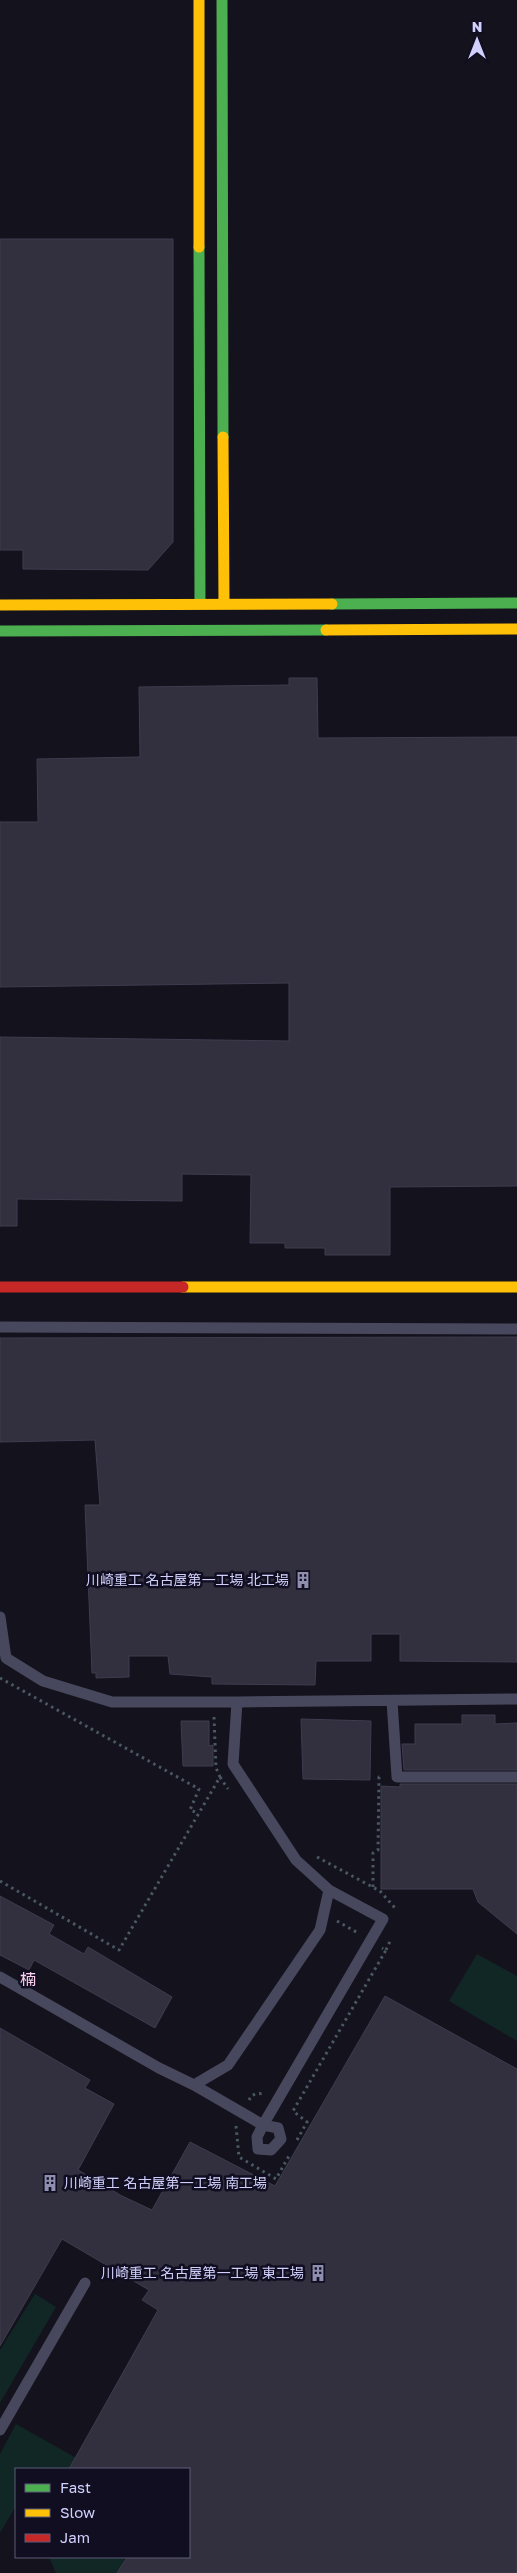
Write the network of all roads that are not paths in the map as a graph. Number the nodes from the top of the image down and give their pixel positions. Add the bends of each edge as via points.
1 (199, 0) edge
2 (222, 0) edge
3 (200, 602) junction
4 (224, 602) junction
5 (517, 602) edge
6 (0, 605) edge
7 (517, 629) edge
8 (0, 631) edge
9 (0, 1287) edge
10 (517, 1287) edge
11 (0, 1327) edge
12 (517, 1329) edge
13 (0, 1617) edge
14 (517, 1700) edge
15 (392, 1701) junction
16 (236, 1708) junction
17 (517, 1777) edge
18 (329, 1890) junction
19 (0, 1977) edge
20 (194, 2086) junction
21 (85, 2283) dead end
22 (0, 2430) edge

1 - 3 street
2 - 4 street
3 - 4 street
3 - 6 street
4 - 5 street
7 - 8 street
9 - 10 street
11 - 12 lane
13 - 16 lane via 6,1658 43,1681 112,1702
14 - 15 lane
15 - 16 lane
15 - 17 lane via 397,1777
16 - 18 lane via 233,1764 296,1860
18 - 20 lane via 320,1930 228,2065
18 - 20 lane via 383,1919 263,2125
19 - 20 lane
21 - 22 lane

